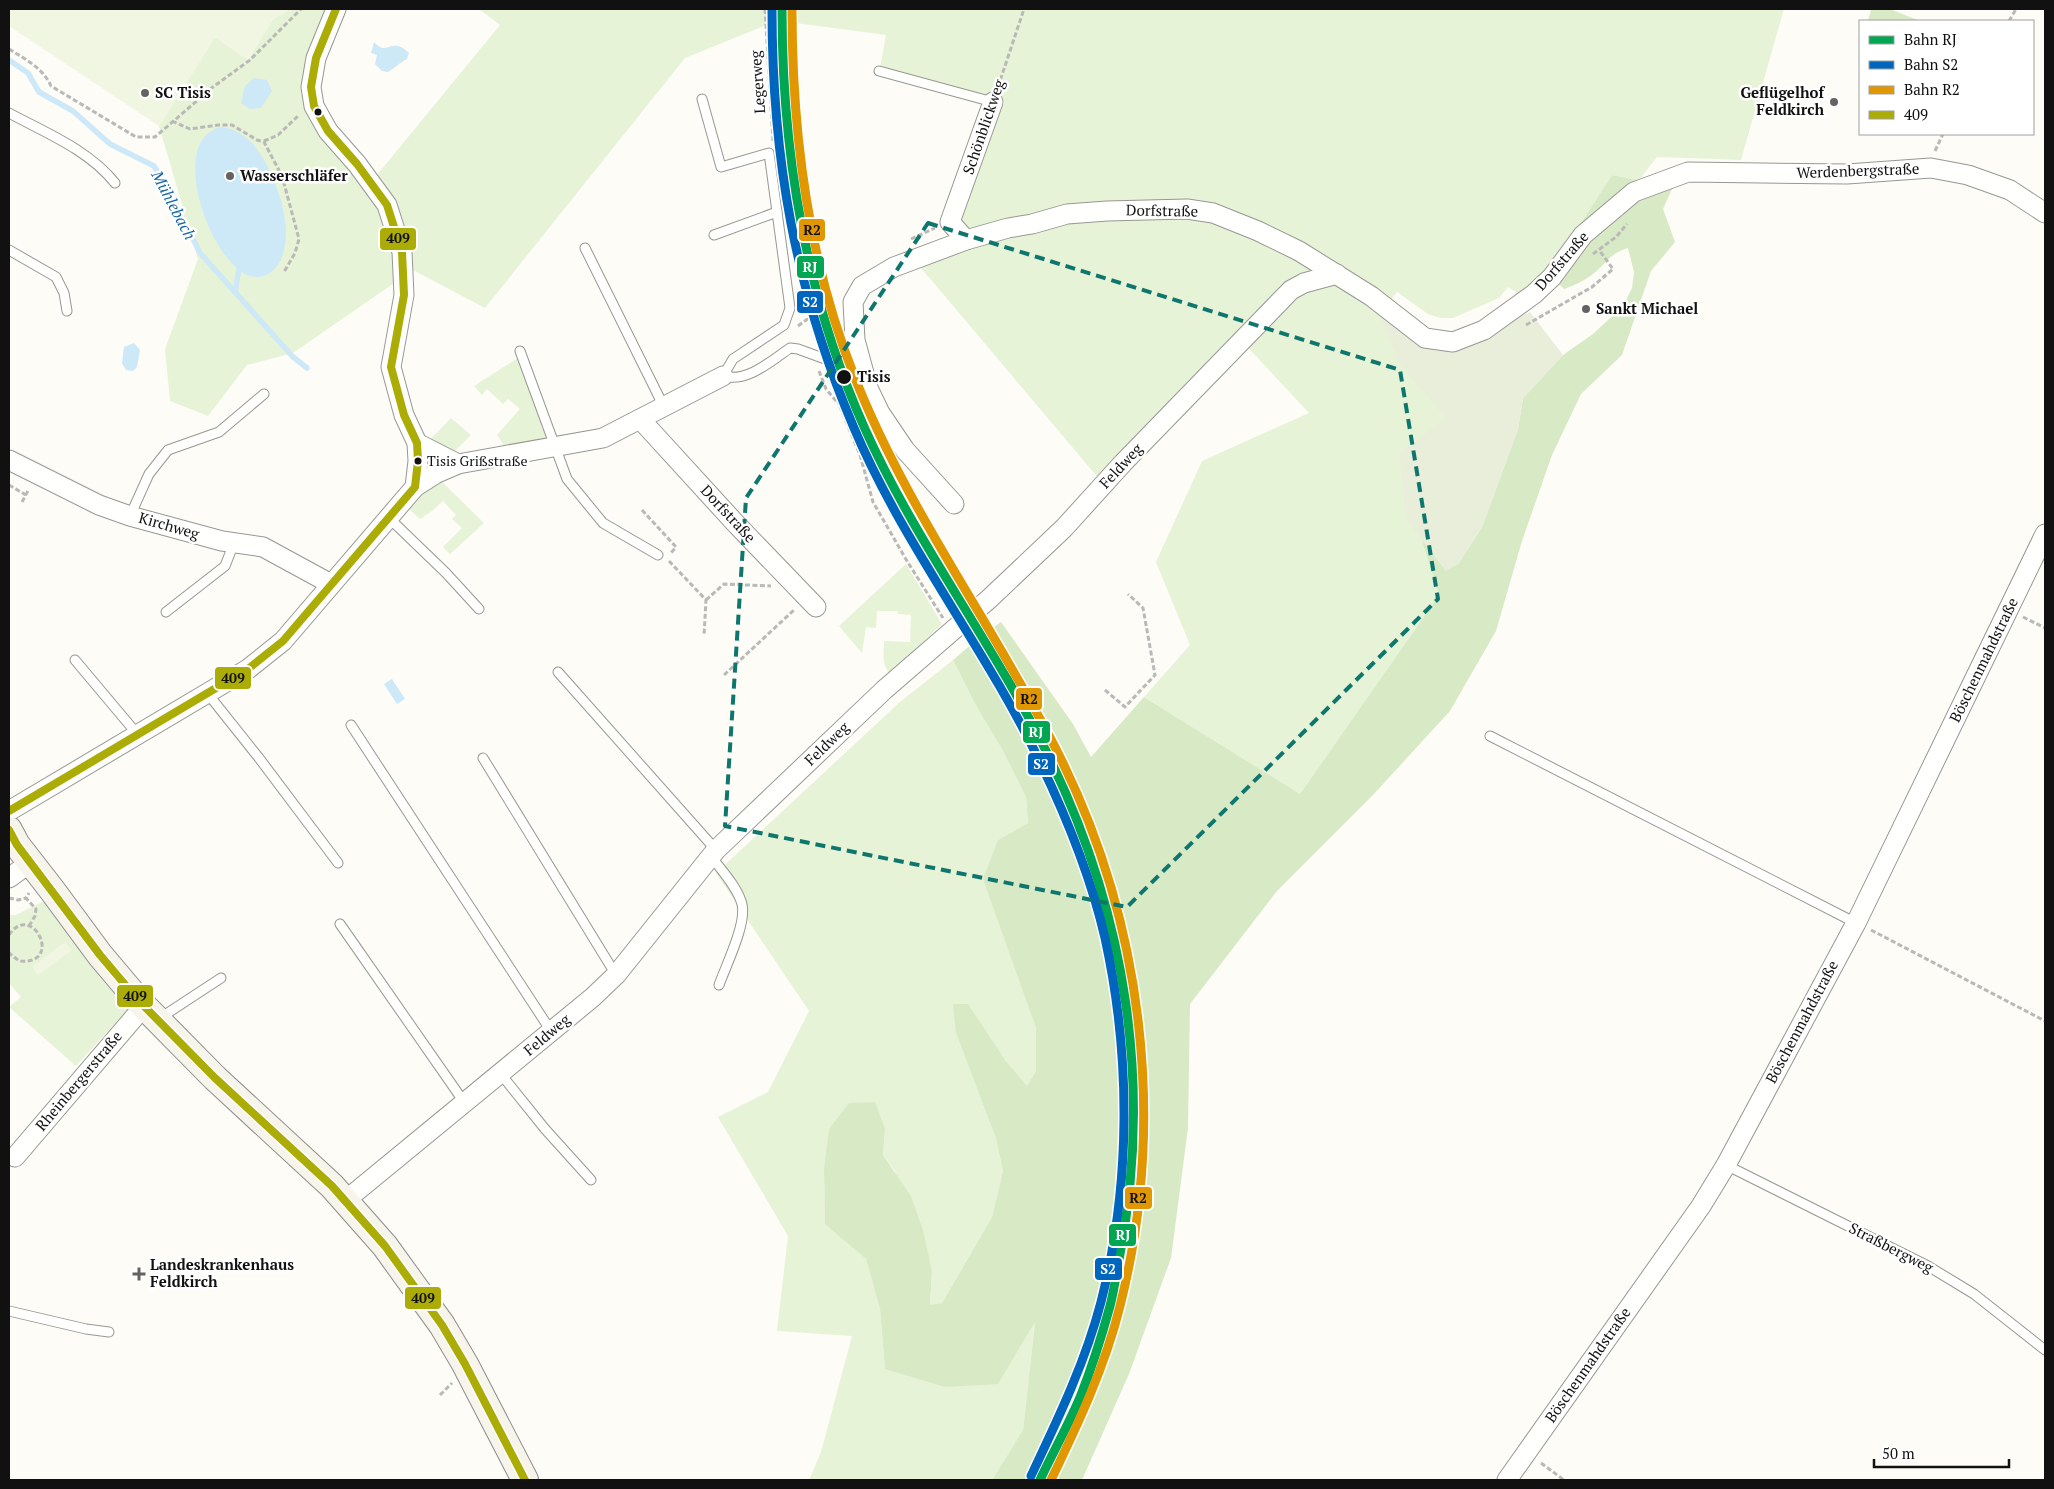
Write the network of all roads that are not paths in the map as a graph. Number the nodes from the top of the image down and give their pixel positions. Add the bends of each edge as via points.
1 (336, 9) edge
2 (879, 71) dead end
3 (702, 99) dead end
4 (993, 102) joint
5 (9, 114) edge
6 (1662, 181) joint
7 (116, 183) dead end
8 (777, 212) junction
9 (2045, 213) edge
10 (714, 235) dead end
11 (966, 240) junction
12 (585, 248) dead end
13 (9, 250) edge
14 (1299, 251) junction
15 (1337, 274) junction
16 (1304, 283) junction
17 (67, 311) dead end
18 (520, 351) dead end
19 (828, 360) dead end
20 (723, 376) junction
21 (264, 394) dead end
22 (664, 407) junction
23 (641, 420) junction
24 (417, 443) junction
25 (556, 448) junction
26 (9, 460) edge
27 (458, 464) junction
28 (415, 487) junction
29 (954, 504) dead end
30 (130, 516) junction
31 (389, 518) junction
32 (2045, 534) edge
33 (234, 543) junction
34 (658, 556) dead end
35 (331, 584) junction
36 (816, 607) dead end
37 (479, 609) dead end
38 (166, 612) dead end
39 (75, 660) dead end
40 (558, 672) dead end
41 (208, 694) junction
42 (351, 725) dead end
43 (138, 735) junction
44 (1490, 736) dead end
45 (483, 758) dead end
46 (9, 811) edge
47 (9, 830) edge
48 (713, 853) junction
49 (31, 862) junction
50 (338, 863) dead end
51 (9, 878) edge
52 (1856, 922) junction
53 (340, 924) dead end
54 (616, 975) junction
55 (221, 978) dead end
56 (719, 985) dead end
57 (151, 1013) junction
58 (552, 1031) junction
59 (500, 1073) junction
60 (464, 1102) junction
61 (15, 1157) dead end
62 (1726, 1165) junction
63 (591, 1180) dead end
64 (346, 1200) junction
65 (9, 1311) edge
66 (109, 1332) dead end
67 (2045, 1350) edge
68 (525, 1480) edge
69 (1507, 1480) edge

1 - 24 street via 316,58 311,87 314,106 328,131 387,205 402,252 404,295 391,367 404,415
2 - 4 lane
3 - 8 lane via 720,167 768,153
4 - 11 street, Schönblickweg via 950,222
5 - 7 lane via 77,150
6 - 9 street, Werdenbergstraße via 1688,172 1847,174 1932,168 2010,190
6 - 15 street, Dorfstraße via 1634,192 1583,235 1552,277 1534,294 1484,330 1453,342 1425,338
8 - 10 lane
8 - 20 lane via 790,308 784,325 733,359
11 - 14 street, Dorfstraße via 1066,214 1187,209 1230,220
11 - 29 street, Dorfstraße via 894,267 862,286 853,302 855,340 868,388 880,413 905,450
12 - 22 lane
13 - 17 lane via 56,277 64,293
14 - 15 street, Dorfstraße
14 - 16 street
15 - 16 street, Feldweg
16 - 48 street, Feldweg via 1284,296 1064,528 884,690
18 - 25 lane
19 - 20 lane via 790,348 741,378
20 - 22 street
21 - 30 lane via 219,432 168,450 149,474
22 - 23 street
23 - 25 street via 603,438
23 - 36 street, Dorfstraße
24 - 27 street
24 - 28 street
25 - 27 street
25 - 34 lane via 567,479 604,523
26 - 30 street, Kirchweg
27 - 28 street
28 - 31 street
30 - 33 street, Kirchweg
31 - 35 street
31 - 37 lane
32 - 52 street, Böschenmahdstraße
33 - 35 street, Kirchweg via 263,547
33 - 38 lane via 225,566
35 - 41 street via 283,641 248,669
39 - 43 lane
40 - 48 lane
41 - 43 street
41 - 50 lane
42 - 58 lane
43 - 46 street
44 - 52 lane
45 - 54 lane
47 - 49 street
48 - 54 street, Feldweg
48 - 56 lane via 742,903 742,920
49 - 51 street
49 - 57 street via 100,956
52 - 62 street, Böschenmahdstraße
53 - 60 lane
54 - 58 street, Feldweg
55 - 57 lane
57 - 61 street, Rheinbergerstraße
57 - 64 street via 215,1078
58 - 59 street, Feldweg
59 - 60 street, Feldweg
59 - 63 lane
60 - 64 street, Feldweg
62 - 67 lane, Straßbergweg via 1928,1266 1974,1294
62 - 69 street, Böschenmahdstraße via 1701,1206
64 - 68 street via 385,1246 442,1326 466,1364
65 - 66 lane

